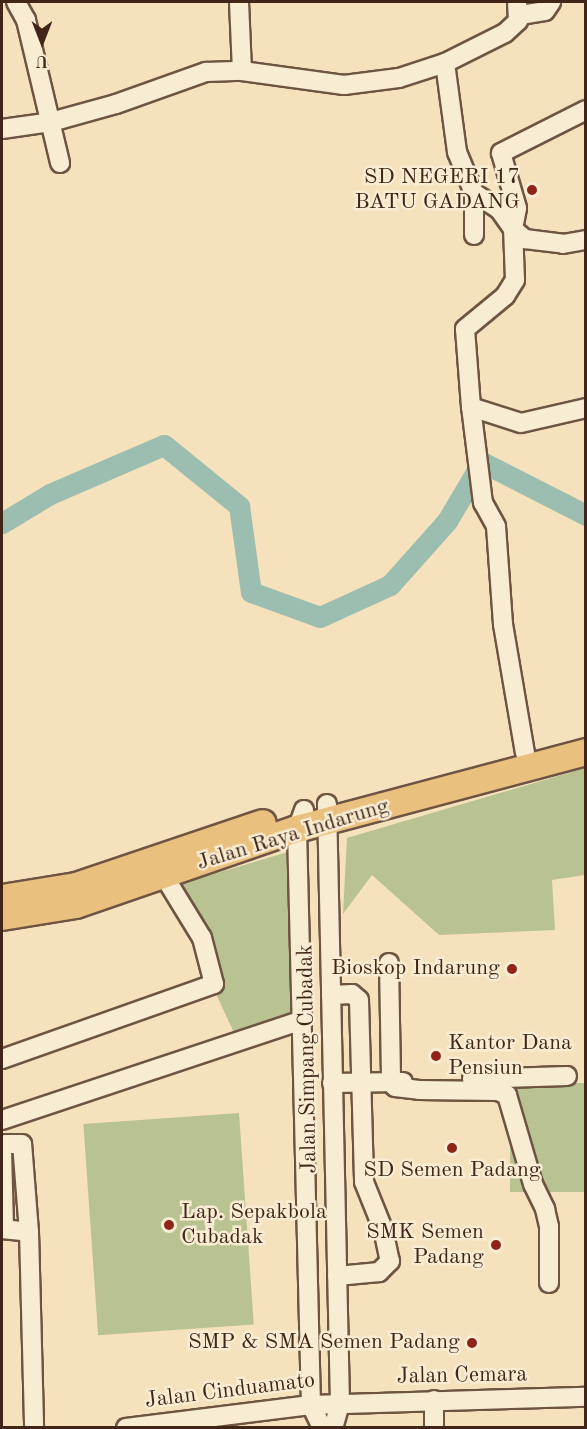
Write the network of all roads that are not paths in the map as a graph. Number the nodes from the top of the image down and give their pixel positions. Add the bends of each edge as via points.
1 (16, 2) edge
2 (238, 2) edge
3 (551, 2) edge
4 (519, 8) edge
5 (445, 63) junction
6 (242, 71) junction
7 (585, 110) edge
8 (51, 122) junction
9 (2, 129) edge
10 (60, 163) dead end
11 (474, 193) junction
12 (513, 229) junction
13 (474, 235) dead end
14 (585, 240) edge
15 (471, 407) junction
16 (585, 408) edge
17 (585, 738) edge
18 (585, 752) edge
19 (525, 753) junction
20 (314, 816) junction
21 (169, 885) junction
22 (2, 898) edge
23 (2, 917) edge
24 (389, 963) dead end
25 (331, 994) junction
26 (302, 1020) junction
27 (2, 1059) edge
28 (567, 1076) dead end
29 (391, 1082) junction
30 (361, 1083) junction
31 (333, 1090) junction
32 (304, 1100) junction
33 (2, 1120) edge
34 (3, 1229) edge
35 (29, 1233) junction
36 (337, 1276) junction
37 (549, 1283) dead end
38 (585, 1397) edge
39 (434, 1400) junction
40 (340, 1404) junction
41 (311, 1405) junction
42 (34, 1428) edge
43 (126, 1428) edge
44 (322, 1428) edge
45 (333, 1428) edge
46 (434, 1428) edge

1 - 8 street via 26,20
2 - 6 street
3 - 4 street via 545,11
4 - 5 street via 505,33
5 - 6 street via 382,82 344,85
5 - 11 street via 457,152
6 - 8 street via 206,72 136,98
7 - 12 street via 501,153 517,208
8 - 9 street
8 - 10 street
11 - 12 street via 499,209
11 - 13 street
12 - 14 street via 525,239 563,244
12 - 15 street via 513,287 465,329
15 - 16 street via 521,423
15 - 19 street via 481,492 485,510 496,526 503,624
17 - 19 highway, Jalan Raya Indarung
18 - 20 highway, Jalan Raya Indarung
19 - 20 highway, Jalan Raya Indarung
20 - 21 highway, Jalan Raya Indarung
20 - 22 highway, Jalan Raya Indarung via 76,886
20 - 25 street, Jalan Simpang Cubadak
20 - 26 street, Jalan Simpang Cubadak
21 - 23 highway, Jalan Raya Indarung
21 - 27 street via 202,938 214,984
24 - 29 street
25 - 30 street via 352,994 359,1000
25 - 31 street, Jalan Simpang Cubadak
26 - 32 street, Jalan Simpang Cubadak
26 - 33 street
28 - 29 street
29 - 30 street
29 - 37 street via 395,1087 419,1090 498,1091 507,1095 533,1184 545,1209 549,1227
30 - 31 street
30 - 36 street via 364,1182 383,1229 390,1261 379,1272
31 - 32 street
31 - 36 street, Jalan Simpang Cubadak
32 - 41 street, Jalan Simpang Cubadak
34 - 35 street
34 - 35 street via 2,1150 6,1144 22,1144
35 - 42 street
36 - 40 street, Jalan Simpang Cubadak
38 - 39 street, Jalan Cemara
39 - 40 street, Jalan Cemara
39 - 46 street
40 - 41 street, Jalan Cinduamato
40 - 45 street, Jalan Simpang Cubadak
41 - 43 street, Jalan Cinduamato
41 - 44 street

